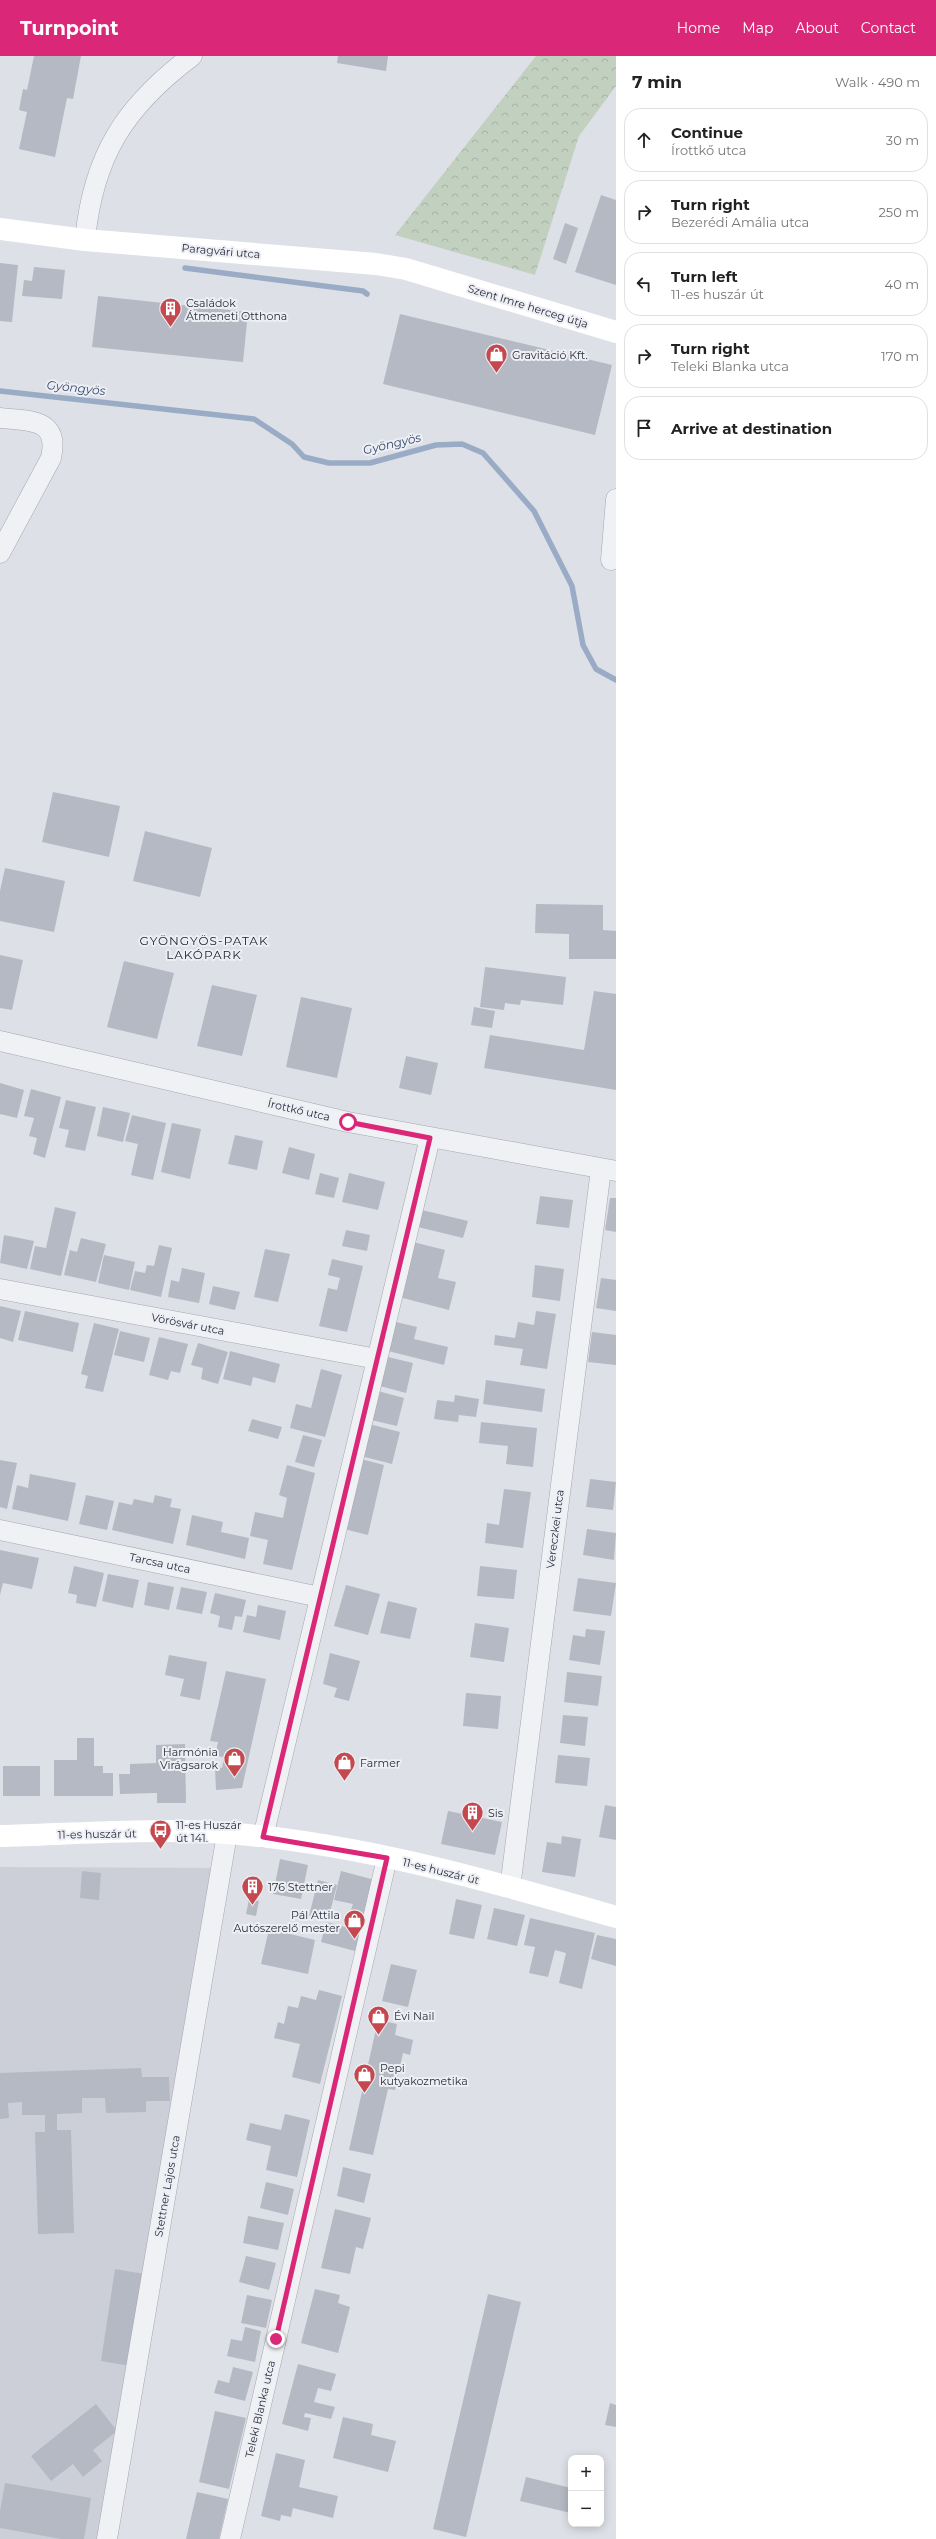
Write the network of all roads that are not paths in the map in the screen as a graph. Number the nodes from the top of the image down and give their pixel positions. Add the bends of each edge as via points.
1 (192, 56) edge
2 (0, 229) edge
3 (85, 240) junction
4 (440, 279) joint
5 (616, 332) edge
6 (0, 418) edge
7 (616, 499) edge
8 (0, 552) edge
9 (611, 560) dead end
10 (0, 1042) edge
11 (430, 1138) junction
12 (608, 1170) edge
13 (0, 1289) edge
14 (377, 1359) junction
15 (0, 1530) edge
16 (320, 1597) junction
17 (227, 1834) junction
18 (0, 1836) edge
19 (263, 1837) junction
20 (387, 1858) junction
21 (510, 1888) junction
22 (616, 1917) edge
23 (107, 2539) edge
24 (230, 2539) edge

1 - 3 street via 168,73 139,102 117,132 100,167 89,201
2 - 3 main road, Paragvári utca
3 - 4 main road, Paragvári utca via 376,264
4 - 5 main road, Szent Imre herceg útja
6 - 8 street via 43,425 52,433 54,446 51,458
7 - 9 street
10 - 11 street, Írottkő utca via 340,1120
11 - 12 street, Írottkő utca
11 - 14 street
12 - 21 street, Vereczkei utca
13 - 14 street, Vörösvár utca
14 - 16 street
15 - 16 street, Tarcsa utca
16 - 19 street
17 - 18 main road, 11-es huszár út via 176,1832
17 - 19 main road, 11-es huszár út
17 - 23 street, Stettner Lajos utca
19 - 20 main road, 11-es huszár út
20 - 21 main road, 11-es huszár út
20 - 24 street, Teleki Blanka utca
21 - 22 main road, 11-es huszár út

